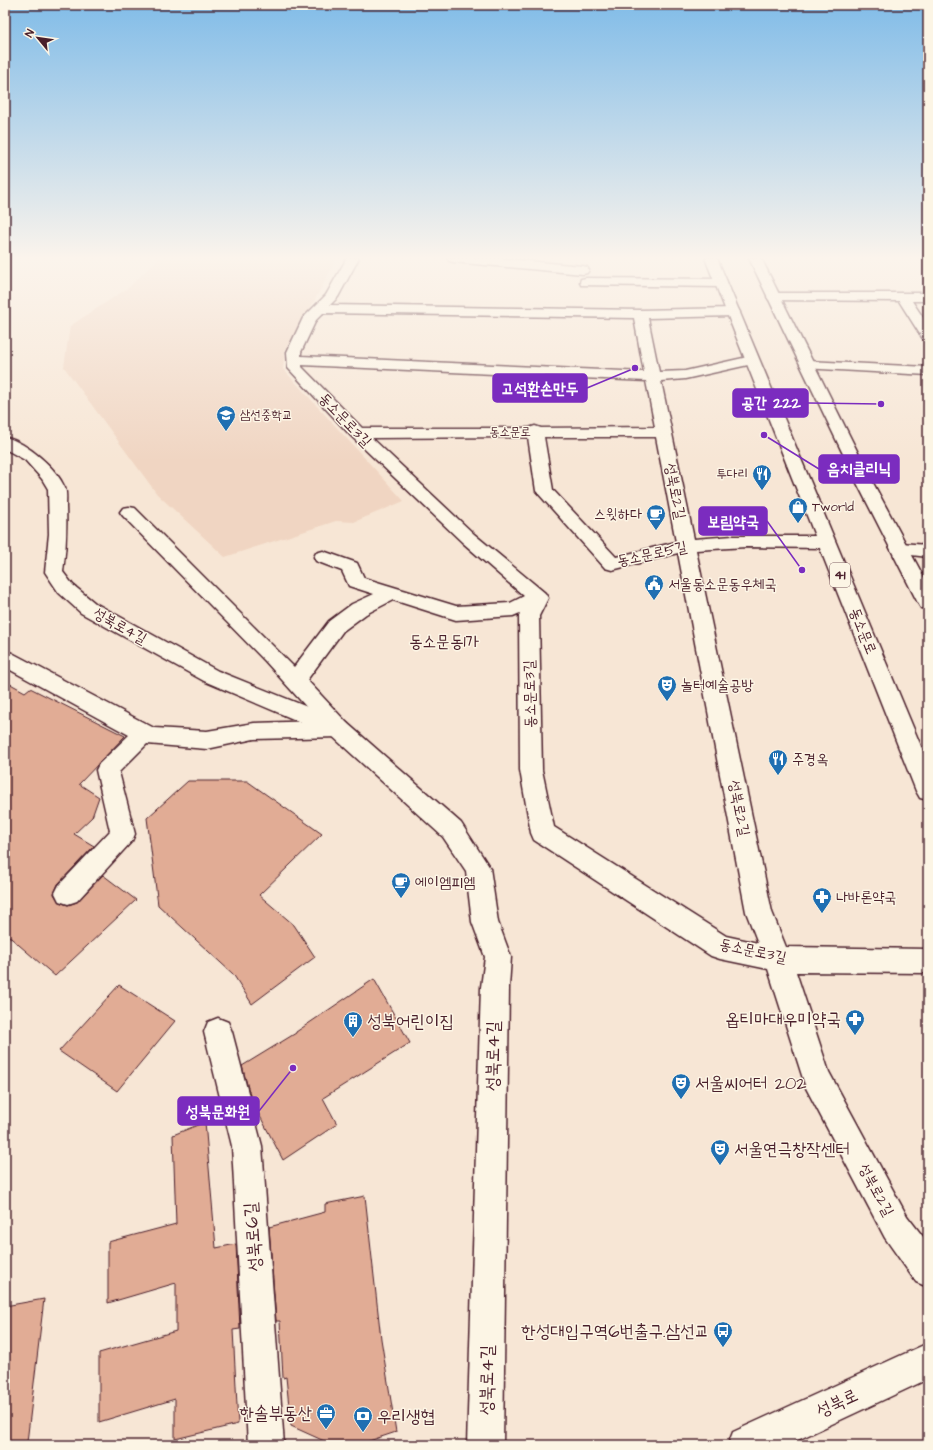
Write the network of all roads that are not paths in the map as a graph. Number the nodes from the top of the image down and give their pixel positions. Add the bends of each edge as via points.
1 (306, 326) edge
2 (642, 326) edge
3 (738, 326) edge
4 (788, 326) edge
5 (921, 326) edge
6 (928, 336) edge
7 (294, 360) junction
8 (752, 360) junction
9 (808, 365) junction
10 (928, 371) edge
11 (653, 377) junction
12 (535, 432) junction
13 (664, 432) junction
14 (357, 433) junction
15 (5, 442) edge
16 (129, 512) dead end
17 (826, 542) junction
18 (686, 546) junction
19 (900, 549) junction
20 (928, 551) edge
21 (323, 557) dead end
22 (392, 593) junction
23 (538, 598) junction
24 (928, 603) edge
25 (5, 658) edge
26 (295, 681) junction
27 (339, 729) junction
28 (144, 733) junction
29 (928, 791) edge
30 (68, 893) dead end
31 (778, 959) junction
32 (928, 960) edge
33 (218, 1032) dead end
34 (928, 1270) edge
35 (928, 1361) edge
36 (266, 1445) edge
37 (485, 1445) edge
38 (746, 1445) edge

1 - 7 street via 294,352
2 - 11 street, 성북로2길
3 - 8 street, 동소문로 / 41
4 - 9 street
5 - 6 street
7 - 11 street
7 - 14 street, 동소문로3길 via 295,368
8 - 11 street via 685,375
8 - 17 street, 동소문로 / 41
9 - 10 street
9 - 19 street
11 - 13 street, 성북로2길
12 - 13 street, 동소문로
12 - 14 street, 동소문로
12 - 18 street, 동소문로5길 via 545,491 612,564
13 - 18 street, 성북로2길
14 - 23 street, 동소문로3길 via 468,538
15 - 27 street, 성북로4길 via 31,456 57,489 58,534 54,572 66,589 88,608 211,676
16 - 26 street
17 - 18 street, 동소문로5길 via 719,542
17 - 29 street, 동소문로 / 41
18 - 31 street, 성북로2길 via 759,912
19 - 20 street
19 - 24 street
21 - 22 street via 350,567 356,582
22 - 23 street via 456,613 513,609
22 - 26 street via 359,609 336,626
23 - 31 street, 동소문로3길 via 529,616 531,770 543,833 720,947
25 - 28 street
26 - 27 street
27 - 28 street via 254,731 207,740 150,736
27 - 37 street, 성북로4길 via 452,830 478,868 485,922 498,957
28 - 30 street via 107,770 124,834
31 - 32 street, 동소문로3길
31 - 34 street, 성북로2길 via 816,1078 896,1227
33 - 36 street, 성북로6길 via 247,1146
35 - 38 street, 성북로

